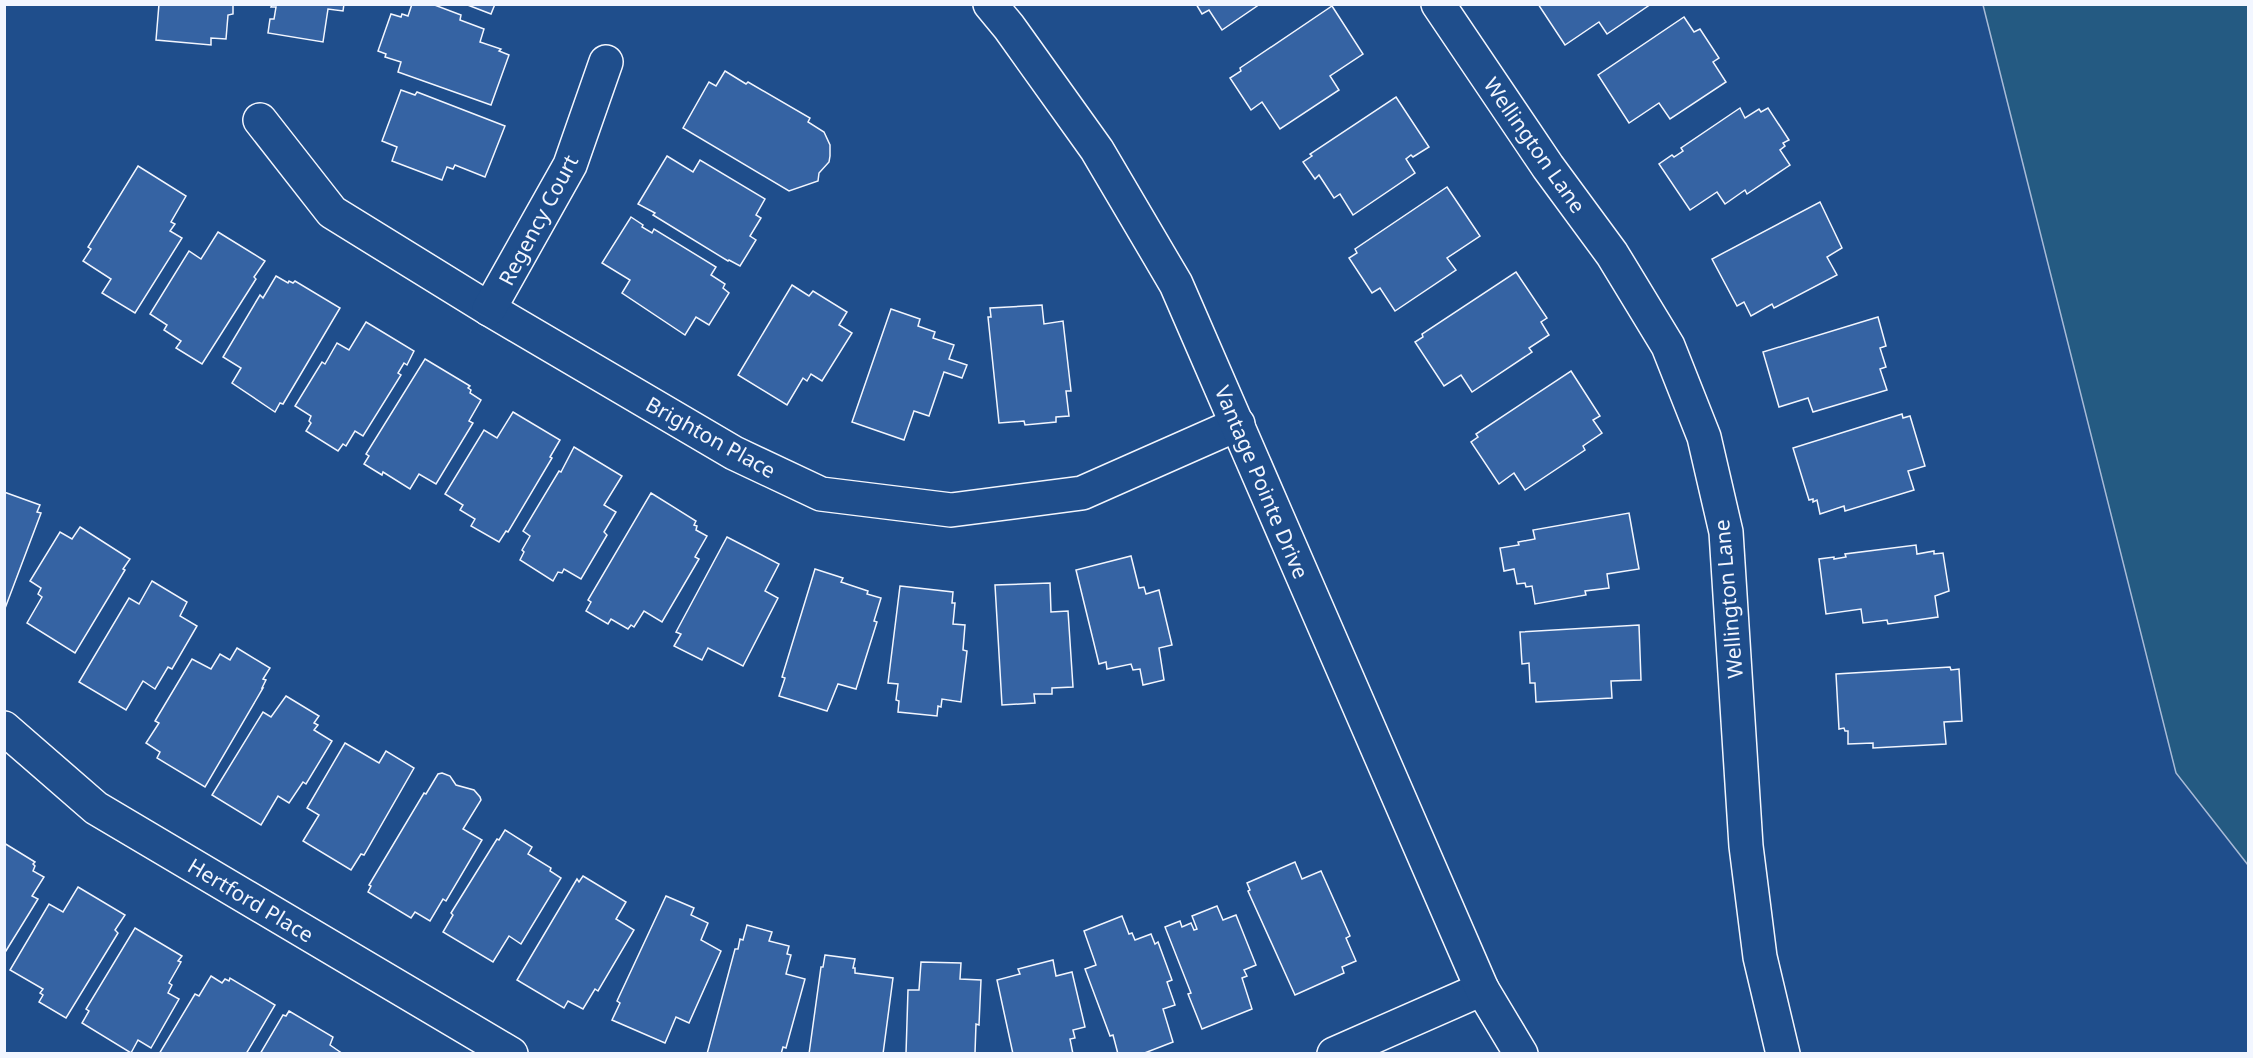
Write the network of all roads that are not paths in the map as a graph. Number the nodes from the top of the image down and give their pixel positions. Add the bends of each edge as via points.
1 (990, 4) edge
2 (1438, 4) edge
3 (606, 62) dead end
4 (260, 120) dead end
5 (489, 309) junction
6 (1238, 424) junction
7 (4, 728) edge
8 (1482, 989) junction
9 (511, 1053) edge
10 (1334, 1053) edge
11 (1497, 1053) edge
12 (1521, 1053) edge
13 (1783, 1053) edge

1 - 6 street, Vantage Pointe Drive via 1097,150 1176,284
2 - 13 street, Wellington Lane via 1612,254 1668,346 1704,437 1726,532 1747,857 1760,957
3 - 5 street, Regency Court via 570,165
4 - 5 street, Brighton Place via 332,212
5 - 6 street, Brighton Place via 734,453 821,494 951,510 1082,493
6 - 8 street, Vantage Pointe Drive
7 - 9 street, Hertford Place via 96,808
8 - 10 street
8 - 11 street, Vantage Pointe Drive
8 - 12 street, Vantage Pointe Drive

